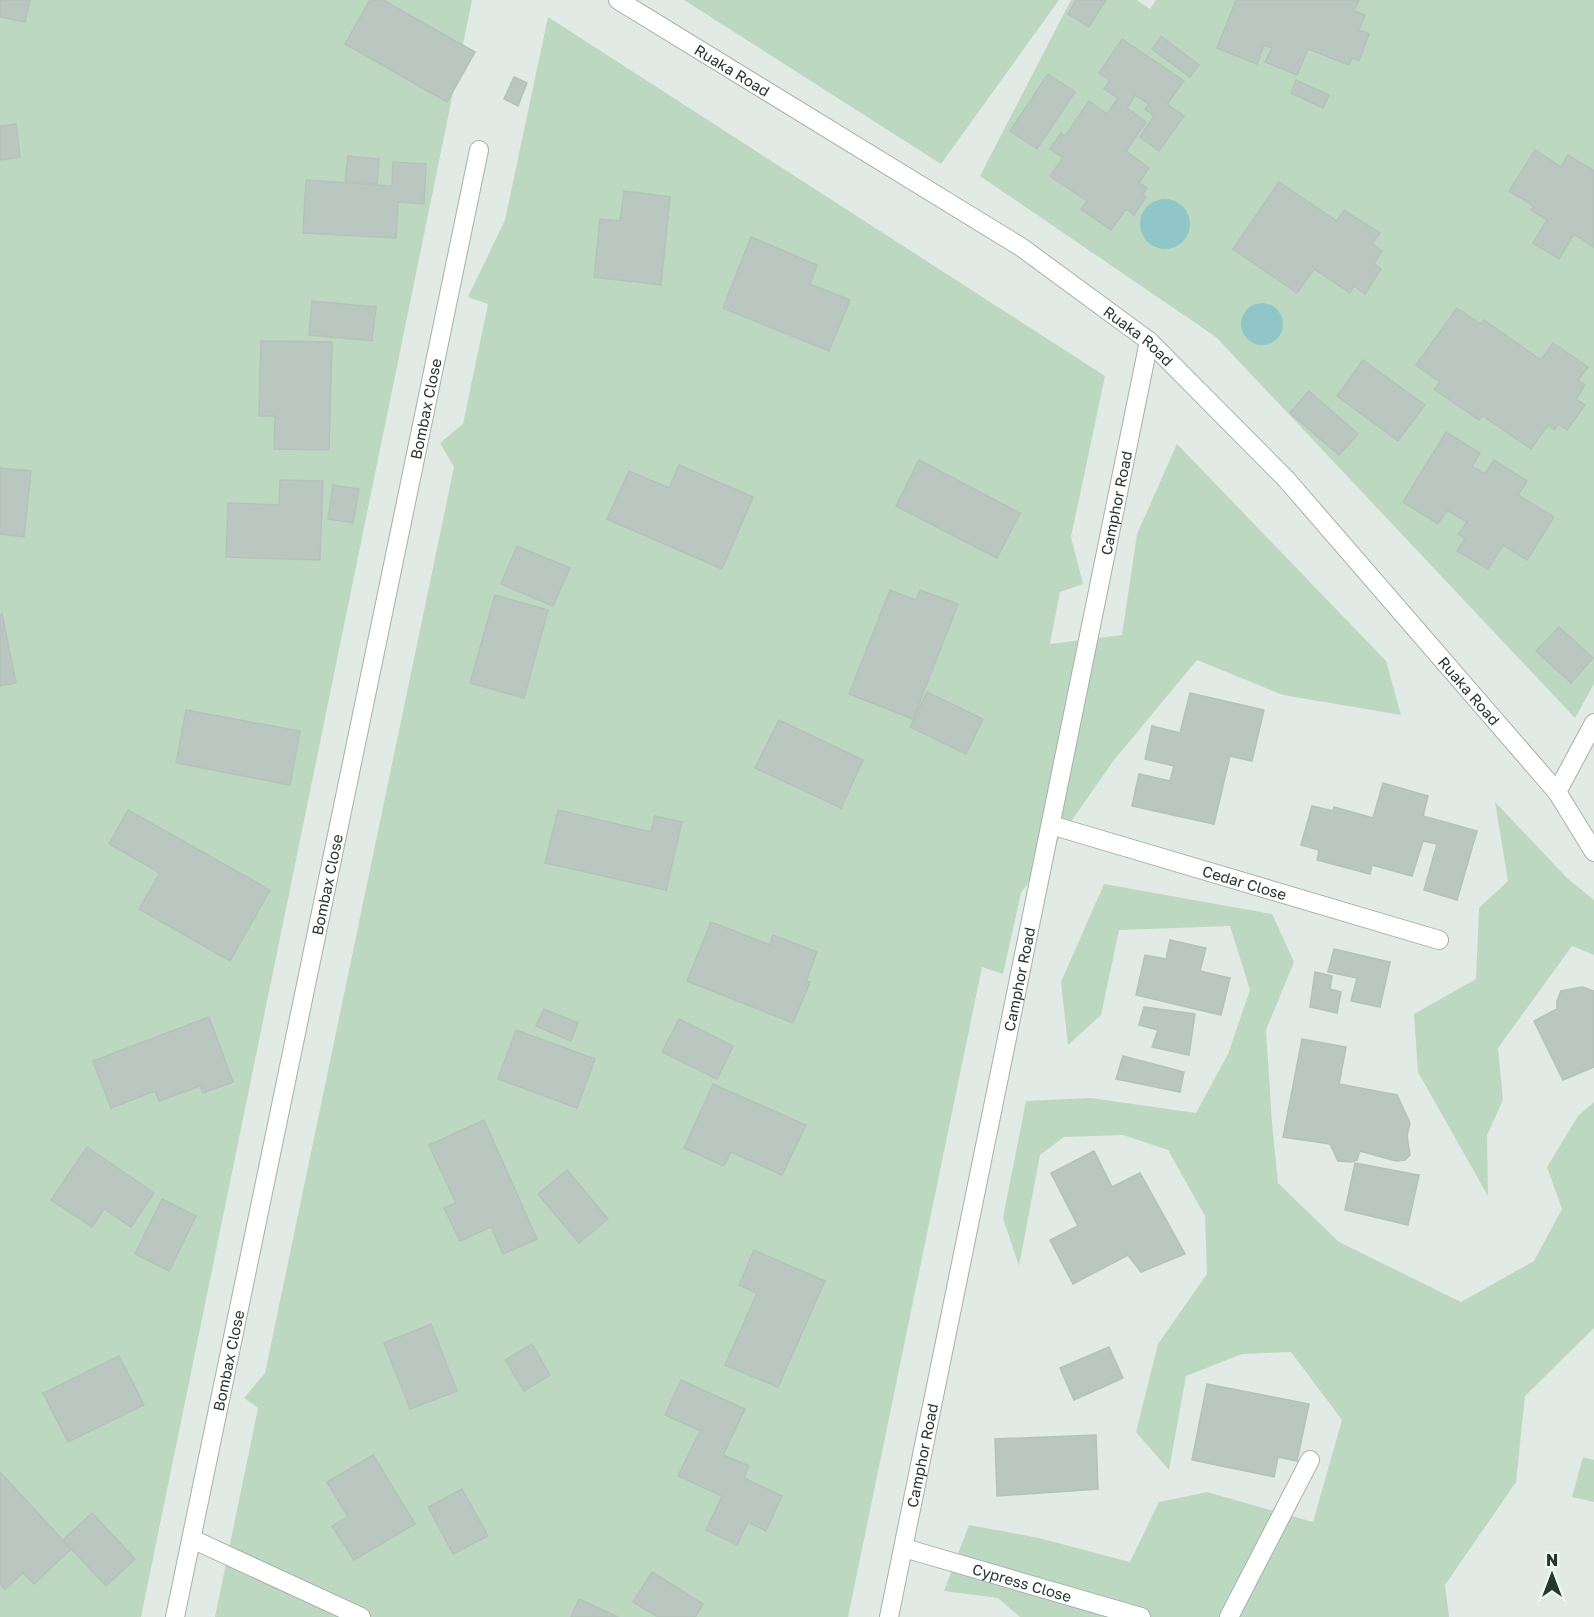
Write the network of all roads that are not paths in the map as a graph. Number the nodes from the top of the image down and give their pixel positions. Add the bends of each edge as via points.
1 (618, 0) edge
2 (479, 150) dead end
3 (1149, 341) junction
4 (1594, 723) edge
5 (1557, 792) junction
6 (1051, 825) junction
7 (1594, 852) edge
8 (1439, 940) dead end
9 (1310, 1460) dead end
10 (192, 1539) junction
11 (904, 1548) junction
12 (175, 1617) edge
13 (361, 1617) edge
14 (889, 1617) edge
15 (1141, 1617) edge
16 (1229, 1617) edge

1 - 3 street, Ruaka Road via 1021,247
2 - 10 street, Bombax Close
3 - 5 street, Ruaka Road via 1286,479
3 - 6 street, Camphor Road
4 - 5 street
5 - 7 street, Ruaka Road
6 - 8 street, Cedar Close
6 - 11 street, Camphor Road
9 - 16 street
10 - 12 street, Bombax Close
10 - 13 street
11 - 14 street, Camphor Road
11 - 15 street, Cypress Close

